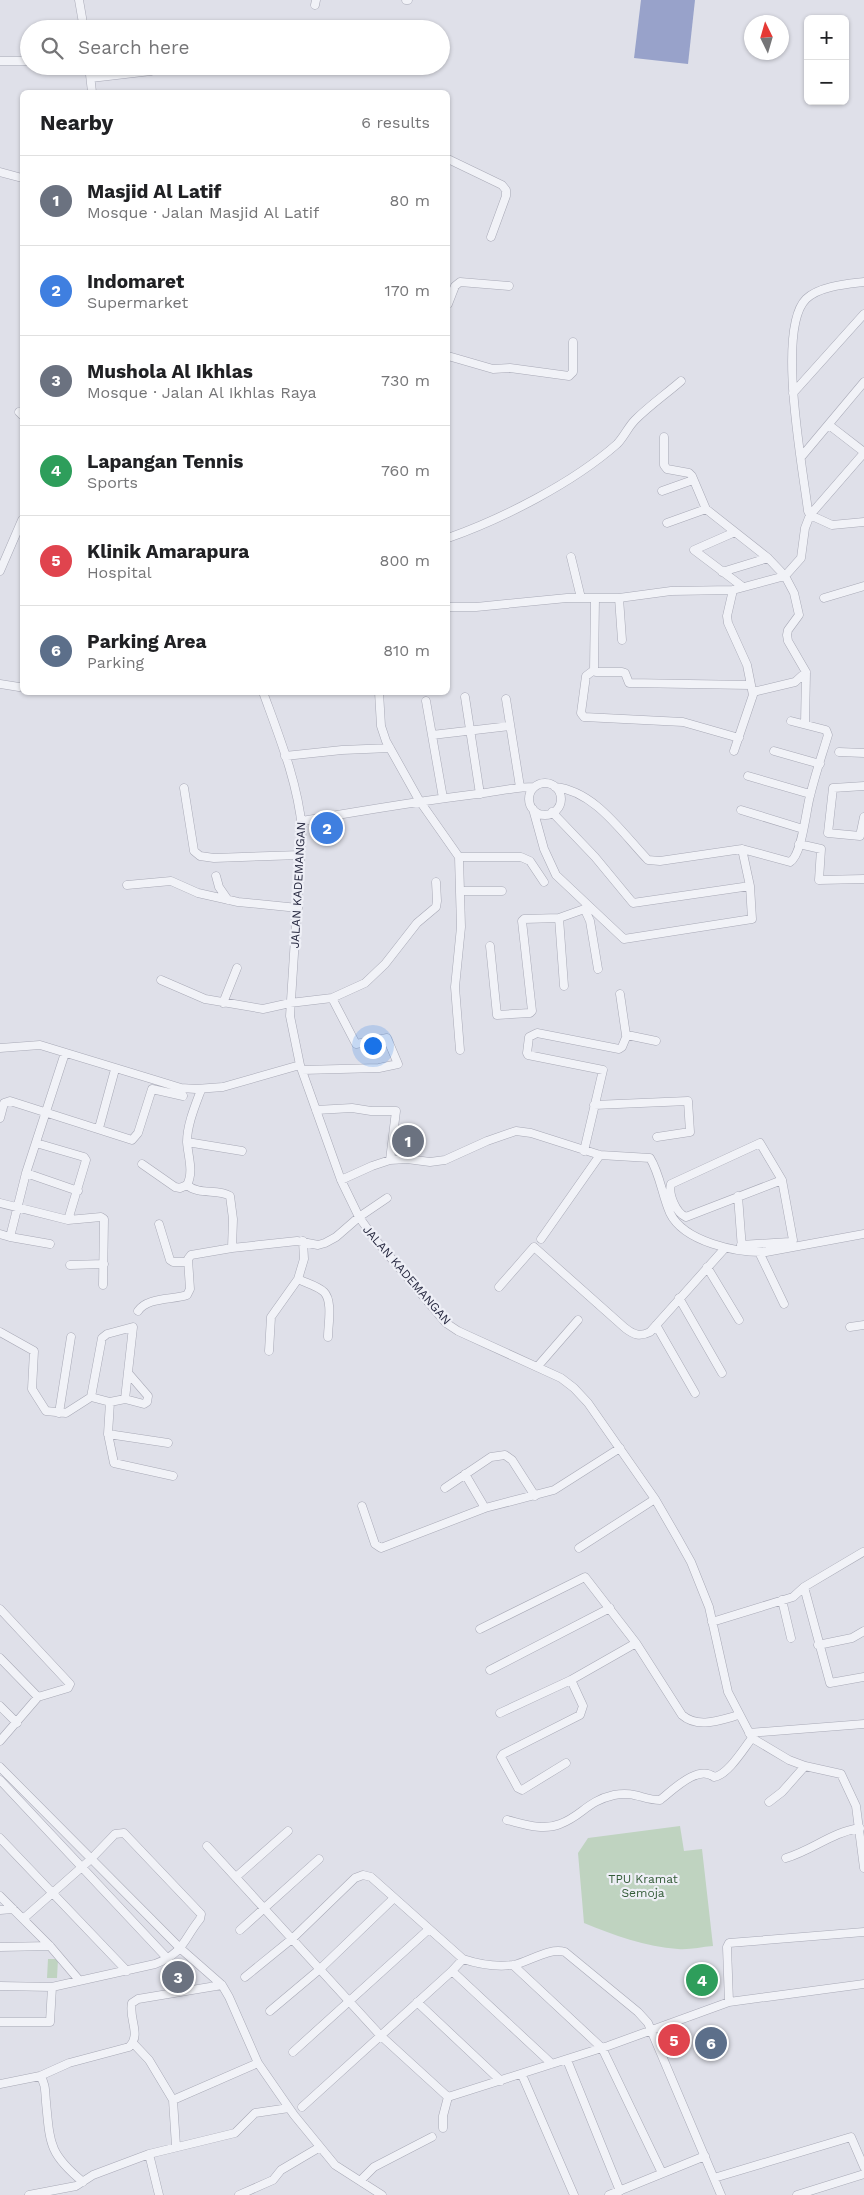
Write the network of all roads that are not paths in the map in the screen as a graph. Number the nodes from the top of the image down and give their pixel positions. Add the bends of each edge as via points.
1 (80, 0) edge
2 (83, 20) edge
3 (0, 61) edge
4 (20, 61) edge
5 (90, 75) edge
6 (114, 75) edge
7 (91, 78) junction
8 (92, 90) edge
9 (450, 160) edge
10 (0, 172) edge
11 (20, 177) edge
12 (491, 237) dead end
13 (864, 282) edge
14 (451, 284) edge
15 (509, 286) dead end
16 (864, 314) edge
17 (573, 342) dead end
18 (450, 357) edge
19 (682, 381) dead end
20 (864, 382) edge
21 (793, 393) junction
22 (829, 425) junction
23 (664, 437) dead end
24 (864, 452) edge
25 (802, 456) junction
26 (693, 480) junction
27 (662, 491) dead end
28 (706, 509) junction
29 (810, 515) junction
30 (864, 522) edge
31 (667, 523) dead end
32 (20, 525) edge
33 (735, 532) junction
34 (450, 537) edge
35 (571, 557) dead end
36 (768, 558) junction
37 (0, 571) edge
38 (722, 572) junction
39 (790, 572) junction
40 (864, 586) edge
41 (743, 587) junction
42 (733, 590) junction
43 (581, 598) junction
44 (595, 598) junction
45 (619, 598) junction
46 (824, 598) dead end
47 (450, 607) edge
48 (622, 640) dead end
49 (594, 670) junction
50 (806, 672) junction
51 (0, 684) edge
52 (19, 687) dead end
53 (752, 689) junction
54 (264, 695) edge
55 (379, 695) edge
56 (465, 697) dead end
57 (506, 699) dead end
58 (426, 701) dead end
59 (791, 721) dead end
60 (804, 724) junction
61 (510, 726) junction
62 (470, 731) junction
63 (432, 735) junction
64 (739, 738) junction
65 (390, 748) junction
66 (734, 751) dead end
67 (774, 751) dead end
68 (839, 752) dead end
69 (864, 753) edge
70 (285, 756) junction
71 (820, 764) junction
72 (748, 776) dead end
73 (864, 786) edge
74 (520, 787) junction
75 (534, 787) junction
76 (555, 787) junction
77 (184, 788) dead end
78 (480, 794) junction
79 (810, 794) junction
80 (443, 798) junction
81 (419, 800) junction
82 (533, 809) junction
83 (741, 810) dead end
84 (552, 812) junction
85 (864, 817) edge
86 (302, 821) junction
87 (803, 829) junction
88 (799, 844) junction
89 (742, 849) junction
90 (301, 856) junction
91 (459, 857) junction
92 (216, 876) dead end
93 (864, 878) edge
94 (436, 882) dead end
95 (544, 882) dead end
96 (127, 885) dead end
97 (750, 886) junction
98 (460, 891) junction
99 (502, 891) dead end
100 (228, 900) junction
101 (298, 908) junction
102 (587, 909) junction
103 (559, 918) junction
104 (490, 946) dead end
105 (237, 968) dead end
106 (598, 968) dead end
107 (161, 980) dead end
108 (564, 986) dead end
109 (620, 994) dead end
110 (332, 998) junction
111 (223, 1003) junction
112 (290, 1003) junction
113 (626, 1035) junction
114 (656, 1040) dead end
115 (0, 1048) edge
116 (460, 1050) dead end
117 (65, 1053) junction
118 (301, 1068) junction
119 (114, 1073) dead end
120 (201, 1090) junction
121 (183, 1096) dead end
122 (594, 1105) junction
123 (316, 1110) junction
124 (46, 1113) junction
125 (0, 1118) edge
126 (99, 1128) junction
127 (657, 1137) dead end
128 (36, 1142) junction
129 (187, 1142) junction
130 (242, 1151) dead end
131 (584, 1151) junction
132 (600, 1155) junction
133 (390, 1160) junction
134 (142, 1164) dead end
135 (26, 1173) junction
136 (341, 1180) junction
137 (782, 1180) junction
138 (188, 1185) junction
139 (78, 1191) junction
140 (738, 1196) junction
141 (387, 1198) dead end
142 (0, 1203) edge
143 (18, 1208) junction
144 (358, 1217) junction
145 (68, 1220) junction
146 (160, 1224) dead end
147 (0, 1234) edge
148 (864, 1234) edge
149 (10, 1237) junction
150 (540, 1239) dead end
151 (303, 1240) junction
152 (50, 1244) dead end
153 (232, 1248) junction
154 (725, 1248) junction
155 (742, 1248) junction
156 (758, 1252) junction
157 (188, 1262) junction
158 (104, 1264) junction
159 (70, 1265) dead end
160 (707, 1267) junction
161 (298, 1279) junction
162 (103, 1285) dead end
163 (499, 1287) dead end
164 (679, 1298) junction
165 (784, 1304) dead end
166 (138, 1311) dead end
167 (578, 1320) dead end
168 (738, 1320) dead end
169 (864, 1324) edge
170 (656, 1325) junction
171 (850, 1328) dead end
172 (0, 1332) edge
173 (71, 1336) dead end
174 (328, 1337) dead end
175 (269, 1350) dead end
176 (538, 1366) junction
177 (722, 1373) dead end
178 (129, 1374) junction
179 (695, 1393) dead end
180 (91, 1397) junction
181 (125, 1399) junction
182 (110, 1402) junction
183 (59, 1413) junction
184 (108, 1434) junction
185 (168, 1443) dead end
186 (620, 1448) junction
187 (465, 1474) junction
188 (173, 1476) dead end
189 (445, 1488) dead end
190 (535, 1496) junction
191 (655, 1498) junction
192 (362, 1506) dead end
193 (485, 1508) junction
194 (579, 1548) dead end
195 (863, 1552) dead end
196 (804, 1587) junction
197 (782, 1600) junction
198 (610, 1608) junction
199 (0, 1609) edge
200 (712, 1622) junction
201 (480, 1628) dead end
202 (864, 1631) edge
203 (791, 1638) dead end
204 (636, 1643) junction
205 (818, 1645) junction
206 (0, 1658) edge
207 (490, 1670) dead end
208 (864, 1677) edge
209 (571, 1680) junction
210 (38, 1697) junction
211 (0, 1706) edge
212 (500, 1713) dead end
213 (739, 1716) junction
214 (17, 1723) junction
215 (864, 1724) edge
216 (750, 1735) junction
217 (0, 1741) edge
218 (566, 1763) dead end
219 (805, 1766) junction
220 (0, 1768) edge
221 (0, 1780) edge
222 (769, 1802) dead end
223 (860, 1805) edge
224 (507, 1820) dead end
225 (860, 1828) junction
226 (288, 1831) dead end
227 (0, 1838) edge
228 (208, 1846) dead end
229 (786, 1858) dead end
230 (91, 1859) junction
231 (319, 1859) dead end
232 (82, 1866) junction
233 (864, 1868) edge
234 (236, 1877) junction
235 (54, 1893) junction
236 (0, 1896) edge
237 (394, 1898) junction
238 (264, 1908) junction
239 (13, 1909) junction
240 (0, 1910) edge
241 (23, 1919) junction
242 (429, 1929) junction
243 (240, 1930) dead end
244 (864, 1932) edge
245 (293, 1938) junction
246 (50, 1946) junction
247 (0, 1947) edge
248 (180, 1949) junction
249 (168, 1959) junction
250 (462, 1960) junction
251 (513, 1965) junction
252 (320, 1969) junction
253 (128, 1971) junction
254 (452, 1971) junction
255 (245, 1977) dead end
256 (79, 1980) junction
257 (864, 1984) edge
258 (222, 1985) junction
259 (0, 1986) edge
260 (52, 1987) junction
261 (350, 2001) junction
262 (417, 2002) junction
263 (730, 2002) junction
264 (270, 2011) dead end
265 (0, 2022) edge
266 (652, 2030) junction
267 (380, 2035) junction
268 (134, 2043) junction
269 (602, 2048) junction
270 (293, 2052) dead end
271 (566, 2060) junction
272 (258, 2063) junction
273 (552, 2064) junction
274 (522, 2075) junction
275 (40, 2076) junction
276 (501, 2081) junction
277 (0, 2084) edge
278 (448, 2098) junction
279 (173, 2100) junction
280 (302, 2107) dead end
281 (289, 2108) junction
282 (444, 2128) dead end
283 (432, 2137) dead end
284 (176, 2146) junction
285 (320, 2147) junction
286 (149, 2154) junction
287 (704, 2156) junction
288 (864, 2167) edge
289 (662, 2173) junction
290 (864, 2174) edge
291 (714, 2178) junction
292 (360, 2181) junction
293 (83, 2182) junction
294 (371, 2188) junction
295 (620, 2190) junction
296 (50, 2193) edge
297 (29, 2195) edge
298 (159, 2195) edge
299 (238, 2195) edge
300 (366, 2195) edge
301 (382, 2195) edge
302 (574, 2195) edge
303 (609, 2195) edge
304 (721, 2195) edge
305 (797, 2195) edge

1 - 2 street
3 - 4 street
5 - 7 street
6 - 7 street
7 - 8 street
9 - 12 street via 502,185 506,190
10 - 11 street
13 - 21 street via 817,292 806,299 800,309 792,347
14 - 15 street via 464,281
16 - 21 street
17 - 18 street via 573,372 569,376 510,368 493,369
19 - 34 street via 634,421 616,445 593,463 484,525
20 - 22 street
21 - 25 street
22 - 24 street
22 - 25 street
23 - 26 street via 664,465 667,469 689,473
24 - 29 street
25 - 29 street
26 - 27 street
26 - 28 street
28 - 31 street
28 - 33 street
29 - 30 street via 832,525
29 - 39 street via 801,558
32 - 37 street
33 - 36 street
33 - 38 street via 694,550
35 - 43 street
36 - 38 street
36 - 39 street
38 - 41 street
39 - 41 street
39 - 50 street via 799,609 798,620 788,630 788,641
40 - 46 street
41 - 42 street
42 - 45 street via 671,591
42 - 53 street via 728,623 747,665
43 - 44 street
43 - 47 street
44 - 45 street
44 - 49 street
45 - 48 street
49 - 53 street via 625,673 629,683
49 - 64 street via 586,676 581,713 584,717 683,722
50 - 53 street via 795,682
50 - 60 street
51 - 52 street
53 - 64 street
54 - 70 street, JALAN KADEMANGAN
55 - 65 street via 383,733
56 - 62 street
57 - 61 street
58 - 63 street
59 - 60 street
60 - 71 street via 827,732
61 - 62 street
61 - 74 street
62 - 63 street
62 - 78 street
63 - 80 street
64 - 66 street
65 - 70 street
65 - 81 street
67 - 71 street
68 - 69 street
70 - 86 street, JALAN KADEMANGAN
71 - 79 street
72 - 79 street
73 - 85 street via 833,788 828,833 860,836
74 - 75 street
74 - 78 street
75 - 76 street via 544,783
75 - 82 street via 529,796
76 - 84 street via 560,800
76 - 89 street via 571,789 591,802 648,860
77 - 90 street via 194,851 200,856
78 - 80 street
79 - 87 street
80 - 81 street
81 - 86 street
81 - 91 street
82 - 84 street via 542,814
82 - 102 street via 552,868
83 - 87 street
84 - 97 street via 633,903
86 - 90 street, JALAN KADEMANGAN
87 - 88 street
88 - 89 street via 790,862
88 - 93 street via 821,849 819,880
89 - 97 street
90 - 101 street, JALAN KADEMANGAN
91 - 95 street via 521,856 530,861
91 - 98 street
92 - 100 street via 219,888
94 - 110 street via 436,907 417,923 376,974 365,983
96 - 100 street via 171,881
97 - 102 street via 752,920 634,938 623,938
98 - 99 street
98 - 116 street via 461,935 455,987
100 - 101 street via 258,906
101 - 112 street, JALAN KADEMANGAN
102 - 103 street
102 - 106 street
103 - 104 street via 522,921 530,1013 498,1015
103 - 108 street
105 - 111 street
107 - 111 street via 205,999
109 - 113 street
110 - 112 street
110 - 118 street via 356,1044 387,1038 398,1064 379,1068
111 - 112 street via 263,1009
112 - 118 street, JALAN KADEMANGAN via 291,1024
113 - 114 street
113 - 122 street via 619,1049 537,1033 529,1037 528,1055 603,1069
115 - 117 street via 35,1044
117 - 120 street via 181,1088
117 - 124 street
118 - 120 street
118 - 123 street, JALAN KADEMANGAN
119 - 126 street
120 - 129 street
121 - 126 street via 152,1089 138,1133 132,1140
122 - 127 street via 688,1101 690,1132
122 - 131 street
123 - 133 street via 396,1111
123 - 136 street, JALAN KADEMANGAN
124 - 125 street via 6,1101
124 - 126 street
124 - 128 street
128 - 135 street
128 - 139 street via 84,1157 86,1164
129 - 130 street
129 - 138 street
131 - 132 street
131 - 133 street via 516,1131 436,1162
132 - 150 street
132 - 154 street via 650,1158 670,1212 678,1224
133 - 136 street
134 - 138 street via 175,1187
135 - 139 street
135 - 143 street
136 - 144 street, JALAN KADEMANGAN
137 - 140 street
137 - 140 street via 760,1143 676,1180 670,1188 678,1212 686,1217
137 - 155 street via 793,1240
138 - 153 street via 196,1191 230,1196
139 - 145 street
140 - 155 street
141 - 144 street
142 - 143 street
143 - 145 street
143 - 149 street
144 - 151 street via 325,1243 318,1245
144 - 176 street, JALAN KADEMANGAN via 446,1323
145 - 158 street via 103,1218
146 - 157 street via 170,1260
147 - 149 street
148 - 156 street
149 - 152 street
151 - 153 street
151 - 161 street via 304,1259
153 - 157 street via 196,1253
154 - 155 street
154 - 160 street
155 - 156 street
156 - 165 street
157 - 166 street via 190,1289 187,1295 149,1303
158 - 159 street
158 - 162 street
160 - 164 street
160 - 168 street
161 - 174 street via 326,1295
161 - 175 street via 271,1317
163 - 170 street via 534,1247 632,1334 645,1334
164 - 170 street
164 - 177 street
167 - 176 street
169 - 171 street
170 - 179 street
172 - 183 street via 34,1351 33,1391 46,1411
173 - 183 street
176 - 186 street, JALAN KADEMANGAN via 574,1388
178 - 180 street via 134,1327 102,1338
178 - 181 street
178 - 181 street via 148,1400 144,1404
180 - 182 street
180 - 183 street via 66,1413
181 - 182 street
182 - 184 street
184 - 185 street
184 - 188 street via 114,1464
186 - 190 street via 554,1490
186 - 191 street, JALAN KADEMANGAN
187 - 189 street
187 - 190 street via 491,1456 505,1455 512,1460
187 - 193 street
190 - 193 street
191 - 194 street
191 - 200 street, JALAN KADEMANGAN via 691,1562
192 - 193 street via 375,1544 381,1548
195 - 196 street
196 - 197 street
196 - 205 street
197 - 200 street
197 - 203 street
198 - 201 street via 585,1577
198 - 204 street
198 - 207 street
199 - 210 street via 70,1682 68,1688
200 - 213 street, JALAN KADEMANGAN via 724,1678
202 - 205 street via 852,1638
204 - 209 street
204 - 213 street via 687,1720 705,1723
205 - 208 street via 830,1683
206 - 210 street
209 - 212 street
209 - 218 street via 583,1706 580,1716 501,1757 522,1790
210 - 214 street
211 - 214 street
213 - 216 street, JALAN KADEMANGAN
214 - 217 street
215 - 216 street
216 - 219 street, JALAN KADEMANGAN via 777,1754
216 - 224 street via 720,1776 701,1773 660,1800 639,1794 615,1795 596,1800 568,1820 548,1827
219 - 222 street
219 - 223 street, JALAN KADEMANGAN via 841,1774
220 - 230 street
221 - 232 street
223 - 225 street, JALAN KADEMANGAN
225 - 229 street via 839,1832 803,1853
225 - 233 street, JALAN KADEMANGAN
226 - 234 street
227 - 235 street
228 - 234 street
230 - 232 street
230 - 248 street
230 - 248 street via 114,1834 124,1833 200,1912 200,1919
231 - 238 street
232 - 235 street
232 - 249 street
234 - 238 street
235 - 241 street
235 - 253 street
236 - 239 street
237 - 242 street
237 - 245 street via 371,1877 360,1875
237 - 252 street
238 - 243 street
238 - 245 street
239 - 240 street
239 - 241 street
241 - 246 street
242 - 250 street
242 - 261 street
244 - 263 street via 729,1943
245 - 252 street
245 - 255 street
246 - 247 street
246 - 256 street
248 - 249 street
248 - 258 street
249 - 253 street
250 - 251 street
250 - 254 street
251 - 266 street via 558,1951 565,1952 638,2012
251 - 269 street
252 - 261 street
252 - 264 street
253 - 256 street
254 - 262 street
254 - 273 street
256 - 260 street
257 - 263 street
258 - 268 street via 136,2001 131,2008
258 - 272 street
259 - 260 street
260 - 265 street via 50,2022
261 - 267 street
261 - 270 street
262 - 267 street
262 - 276 street
263 - 266 street
266 - 269 street
266 - 287 street
267 - 278 street
267 - 280 street
268 - 275 street via 69,2063
268 - 279 street via 149,2060
269 - 271 street
269 - 289 street
271 - 273 street
271 - 295 street
272 - 279 street
272 - 281 street
273 - 274 street
274 - 276 street
274 - 302 street
275 - 277 street
275 - 293 street via 45,2086 49,2130 55,2152 66,2168
276 - 278 street
278 - 282 street via 443,2116
279 - 284 street
281 - 284 street via 255,2113 235,2133
281 - 285 street
283 - 292 street via 374,2166
284 - 286 street
285 - 292 street via 335,2165
285 - 299 street via 281,2170 273,2180
286 - 293 street
286 - 298 street
287 - 289 street
287 - 291 street
288 - 291 street via 851,2137
289 - 295 street
290 - 305 street
291 - 304 street
292 - 294 street
293 - 296 street
294 - 300 street
294 - 301 street
295 - 303 street
296 - 297 street

